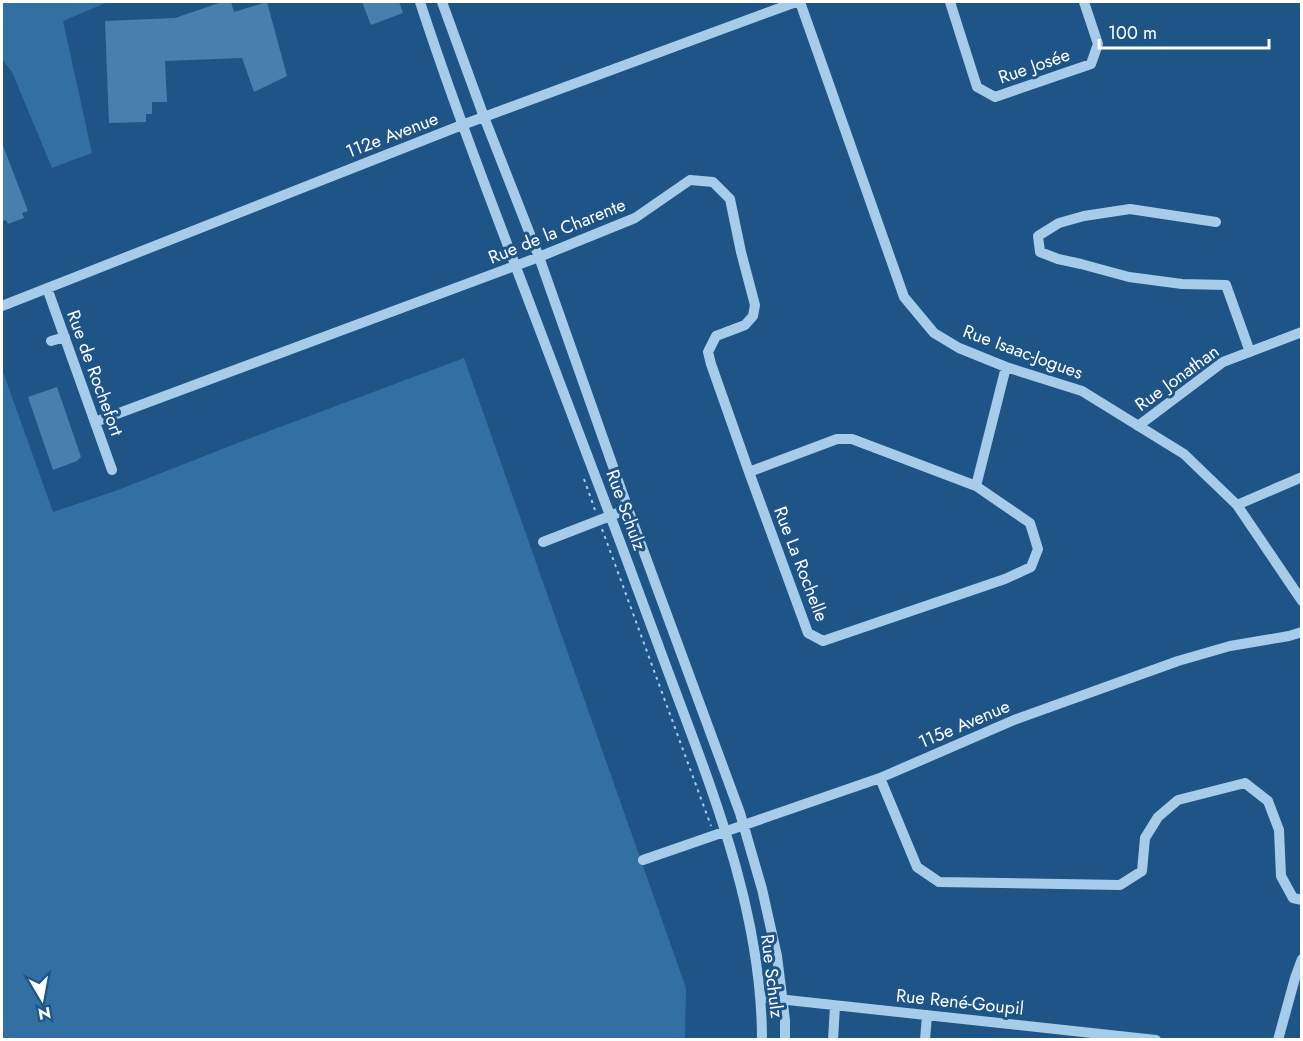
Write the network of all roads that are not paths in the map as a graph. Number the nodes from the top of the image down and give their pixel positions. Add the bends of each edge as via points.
1 (420, 2) edge
2 (442, 2) edge
3 (798, 2) edge
4 (950, 2) edge
5 (1084, 2) edge
6 (453, 29) junction
7 (431, 36) junction
8 (484, 117) junction
9 (462, 125) junction
10 (1215, 222) dead end
11 (539, 257) junction
12 (516, 266) junction
13 (47, 288) junction
14 (2, 306) edge
15 (1302, 332) edge
16 (64, 337) junction
17 (51, 341) dead end
18 (1250, 351) junction
19 (1006, 367) junction
20 (94, 422) junction
21 (1138, 426) junction
22 (112, 470) dead end
23 (750, 472) junction
24 (1302, 477) edge
25 (976, 486) junction
26 (1237, 504) junction
27 (628, 509) junction
28 (611, 515) junction
29 (543, 542) dead end
30 (1302, 601) edge
31 (1302, 632) edge
32 (880, 778) junction
33 (743, 825) junction
34 (719, 833) junction
35 (643, 860) dead end
36 (1302, 900) edge
37 (1302, 959) edge
38 (760, 997) junction
39 (783, 1000) junction
40 (835, 1006) junction
41 (927, 1015) junction
42 (1154, 1039) edge
43 (762, 1040) edge
44 (785, 1040) edge
45 (833, 1040) edge
46 (925, 1040) edge
47 (1278, 1040) edge

1 - 7 street, Rue Schulz
2 - 6 street, Rue Schulz
3 - 8 street, 112e Avenue
3 - 19 street, Rue Isaac-Jogues via 904,297 934,333
4 - 5 street, Rue Josée via 977,87 995,97 1091,64 1098,44
6 - 7 street
6 - 8 street, Rue Schulz
7 - 9 street, Rue Schulz
8 - 9 street, 112e Avenue
8 - 11 street, Rue Schulz
9 - 12 street, Rue Schulz
9 - 13 street, 112e Avenue
10 - 18 street via 1130,209 1084,216 1059,223 1038,236 1040,252 1129,277 1226,285
11 - 12 street, Rue de la Charente
11 - 23 street, Rue de la Charente via 635,218 690,180 713,182 730,199 755,305 753,316 745,325 716,336 708,352
11 - 27 street, Rue Schulz
12 - 20 street, Rue de la Charente
12 - 28 street, Rue Schulz
13 - 14 street, 112e Avenue
13 - 16 street, Rue de Rochefort
15 - 18 street, Rue Jonathan
16 - 17 street
16 - 20 street, Rue de Rochefort
18 - 21 street, Rue Jonathan via 1223,362
19 - 21 street, Rue Isaac-Jogues via 1082,392
19 - 25 street
20 - 22 street, Rue de Rochefort
21 - 26 street, Rue Isaac-Jogues via 1184,454
23 - 25 street, Rue La Rochelle via 837,439 852,439
23 - 25 street, Rue La Rochelle via 808,633 823,641 1031,567 1038,549 1030,523
24 - 26 street
26 - 30 street, Rue Isaac-Jogues
27 - 28 street
27 - 33 street, Rue Schulz
28 - 29 street
28 - 34 street, Rue Schulz via 715,801
31 - 32 street, 115e Avenue via 1230,645 1178,661 1014,720
32 - 33 street, 115e Avenue
32 - 36 street via 917,867 939,882 1120,885 1142,871 1145,838 1158,817 1178,800 1245,783 1268,801 1280,830 1281,876 1293,898
33 - 34 street, 115e Avenue
33 - 39 street, Rue Schulz via 762,889
34 - 35 street, 115e Avenue
34 - 38 street, Rue Schulz via 741,888
37 - 47 street
38 - 39 street, Rue René-Goupil
38 - 43 street, Rue Schulz
39 - 40 street, Rue René-Goupil
39 - 44 street, Rue Schulz
40 - 41 street, Rue René-Goupil
40 - 45 street
41 - 42 street, Rue René-Goupil
41 - 46 street

